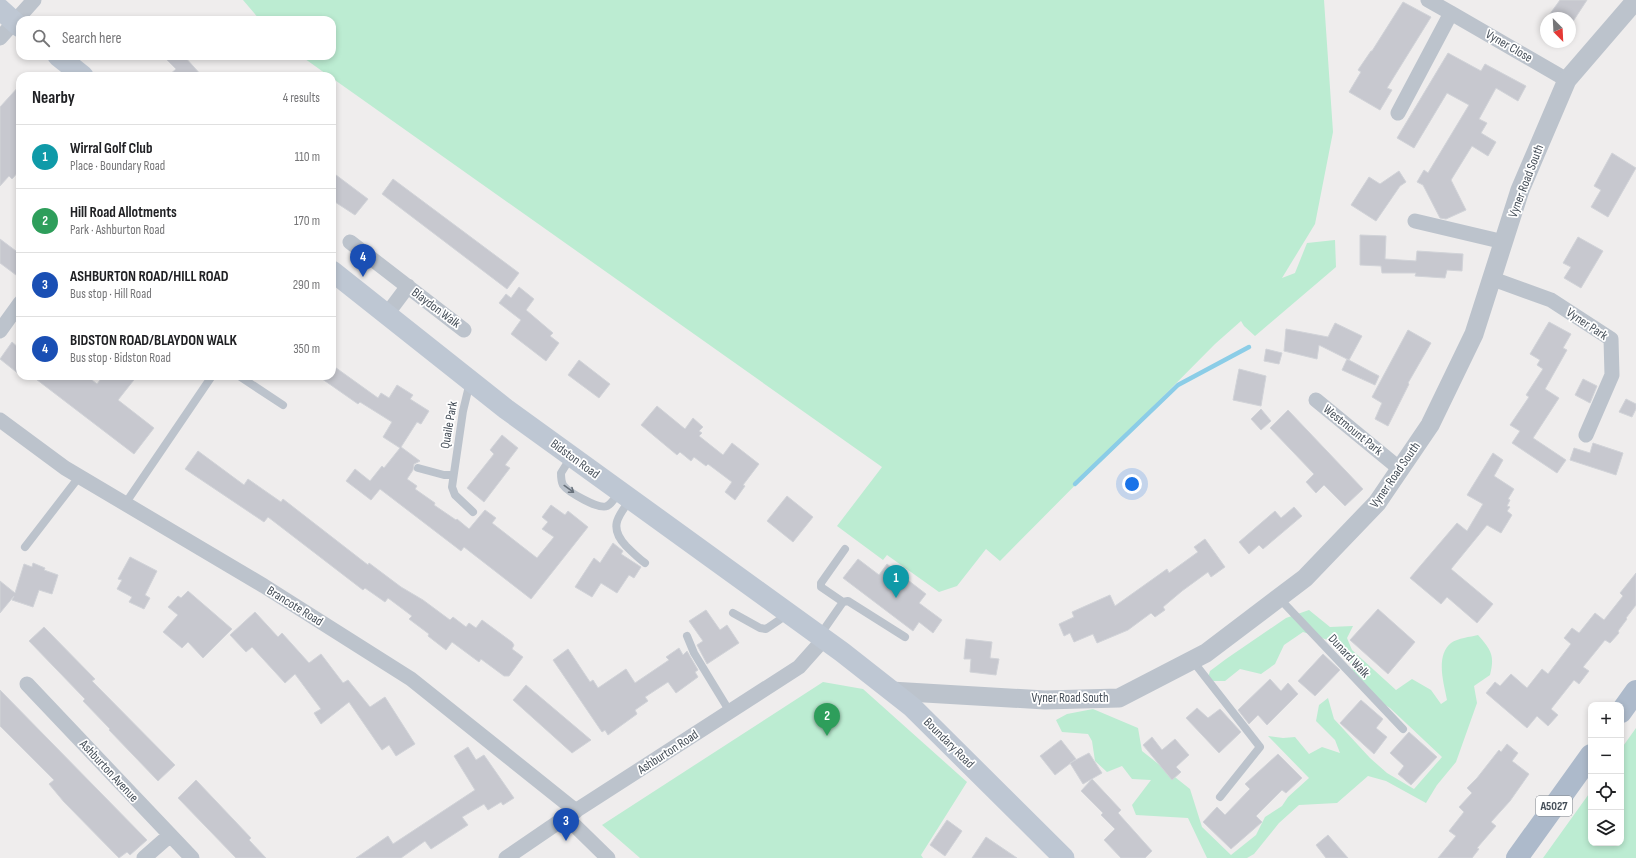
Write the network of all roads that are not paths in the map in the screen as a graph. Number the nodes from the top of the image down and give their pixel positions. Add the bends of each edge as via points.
1 (34, 0) edge
2 (1428, 0) edge
3 (1636, 0) edge
4 (1451, 13) junction
5 (11, 19) edge
6 (0, 38) edge
7 (63, 60) edge
8 (78, 72) edge
9 (1567, 80) junction
10 (1398, 113) dead end
11 (1415, 221) dead end
12 (350, 242) dead end
13 (1504, 242) junction
14 (336, 274) edge
15 (1493, 279) junction
16 (408, 286) junction
17 (16, 309) edge
18 (387, 314) junction
19 (464, 330) dead end
20 (0, 331) edge
21 (209, 380) edge
22 (245, 380) edge
23 (470, 381) junction
24 (1316, 400) dead end
25 (283, 405) dead end
26 (0, 420) edge
27 (1586, 435) dead end
28 (571, 456) junction
29 (1395, 464) junction
30 (418, 468) dead end
31 (453, 475) junction
32 (80, 477) junction
33 (625, 495) junction
34 (125, 504) junction
35 (473, 512) dead end
36 (25, 547) dead end
37 (845, 549) dead end
38 (645, 563) dead end
39 (1279, 598) junction
40 (843, 602) junction
41 (733, 613) dead end
42 (789, 614) junction
43 (687, 636) dead end
44 (905, 636) dead end
45 (822, 637) junction
46 (1192, 660) junction
47 (27, 684) dead end
48 (1636, 690) edge
49 (891, 691) junction
50 (1624, 708) edge
51 (730, 712) junction
52 (1403, 730) dead end
53 (1588, 759) edge
54 (1220, 797) dead end
55 (571, 814) junction
56 (169, 836) junction
57 (144, 858) edge
58 (192, 858) edge
59 (506, 858) edge
60 (608, 858) edge
61 (1064, 858) edge
62 (1517, 858) edge

1 - 5 street
2 - 4 street, Vyner Close
3 - 9 street, Vyner Road South
4 - 9 street, Vyner Close
4 - 10 street
5 - 6 street
7 - 8 main road
9 - 13 street, Vyner Road South via 1520,190
11 - 13 street
12 - 16 street, Blaydon Walk
13 - 15 street, Vyner Road South
14 - 18 main road, Bidston Road
15 - 27 street, Vyner Park via 1551,300 1612,339 1612,375
15 - 29 street, Vyner Road South via 1474,334 1430,425
16 - 18 street, Blaydon Walk
16 - 19 street, Blaydon Walk
17 - 20 street
18 - 23 main road, Bidston Road
21 - 34 lane
22 - 25 lane
23 - 28 main road, Bidston Road
23 - 31 lane, Quaile Park
24 - 29 street, Westmount Park
26 - 32 street, Brancote Road
28 - 33 main road, Bidston Road
28 -> 33 lane via 561,473 566,488 601,507
29 - 39 street, Vyner Road South via 1377,503 1305,578
30 - 31 lane
31 - 35 lane, Quaile Park via 452,487 455,495
32 - 34 street, Brancote Road
32 - 36 lane
33 - 38 lane via 616,532 620,540
33 - 42 main road, Bidston Road
34 - 55 street, Brancote Road via 264,586 411,679
37 - 40 lane via 821,583 822,587
39 - 46 street, Vyner Road South via 1206,653
39 - 52 lane, Dunard Walk
40 - 44 lane via 848,601
40 - 45 lane
41 - 42 lane via 766,629
42 - 45 main road, Bidston Road
43 - 51 lane via 694,653
45 - 49 main road, Boundary Road
45 - 51 street, Ashburton Road via 799,667
46 - 49 street, Vyner Road South via 1119,698 1045,700
46 - 54 lane via 1260,747
47 - 56 street, Ashburton Avenue
48 - 50 main road
49 - 61 main road, Boundary Road via 912,707
51 - 55 street, Ashburton Road
53 - 62 main road, A5027
55 - 59 street, Ashburton Road
55 - 60 street, Brancote Road
56 - 57 street
56 - 58 street, Ashburton Avenue

